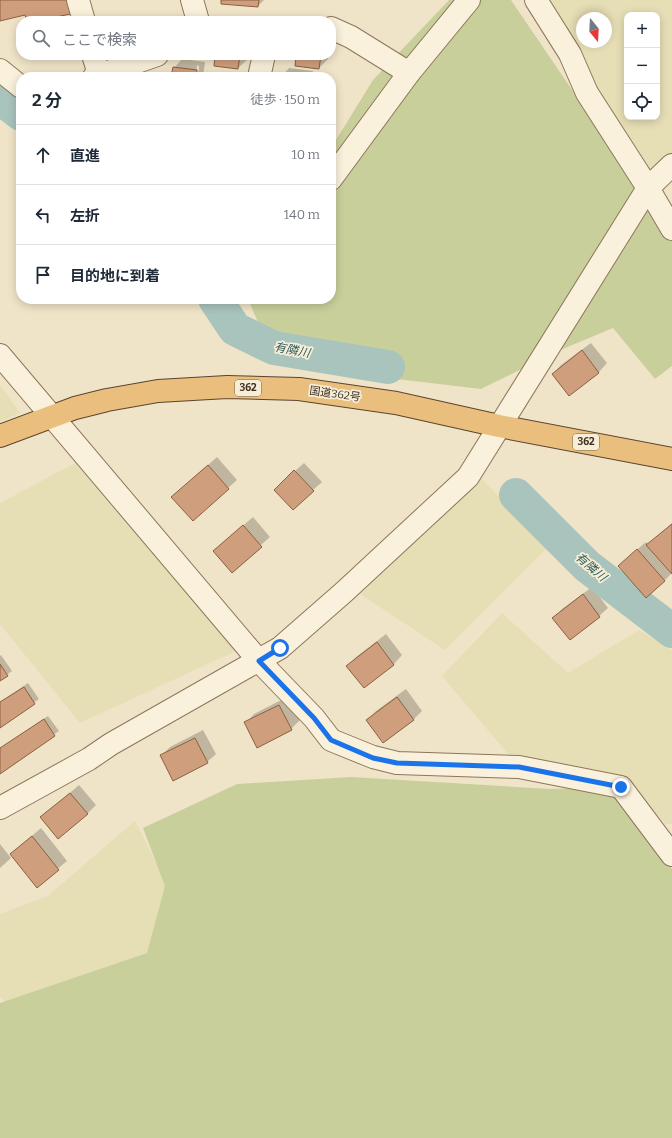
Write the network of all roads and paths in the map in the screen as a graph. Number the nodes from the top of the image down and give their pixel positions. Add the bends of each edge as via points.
1 (78, 0) edge
2 (192, 0) edge
3 (469, 0) edge
4 (536, 0) edge
5 (83, 16) edge
6 (197, 16) edge
7 (336, 30) edge
8 (138, 60) edge
9 (263, 60) edge
10 (0, 70) edge
11 (97, 71) edge
12 (260, 72) edge
13 (409, 73) junction
14 (16, 83) edge
15 (672, 165) edge
16 (336, 172) edge
17 (648, 188) junction
18 (672, 229) edge
19 (0, 355) edge
20 (52, 416) junction
21 (499, 426) junction
22 (0, 436) edge
23 (672, 459) edge
24 (259, 661) junction
25 (0, 808) edge
26 (672, 855) edge

1 - 5 street
2 - 6 street
3 - 13 street
4 - 17 street via 570,54 587,93
7 - 13 street via 352,37
8 - 11 street
9 - 12 street
10 - 14 street
13 - 16 street
15 - 17 street
17 - 18 street
17 - 21 street
19 - 20 street
20 - 21 highway, 国道362号 / 362 via 107,400 158,391 227,387 299,389 396,403
20 - 22 highway, 国道362号 / 362
20 - 24 street
21 - 23 highway, 国道362号 / 362
21 - 24 street via 468,477 344,592 280,648
24 - 25 street
24 - 26 street via 314,718 331,740 373,758 397,763 519,767 621,787

